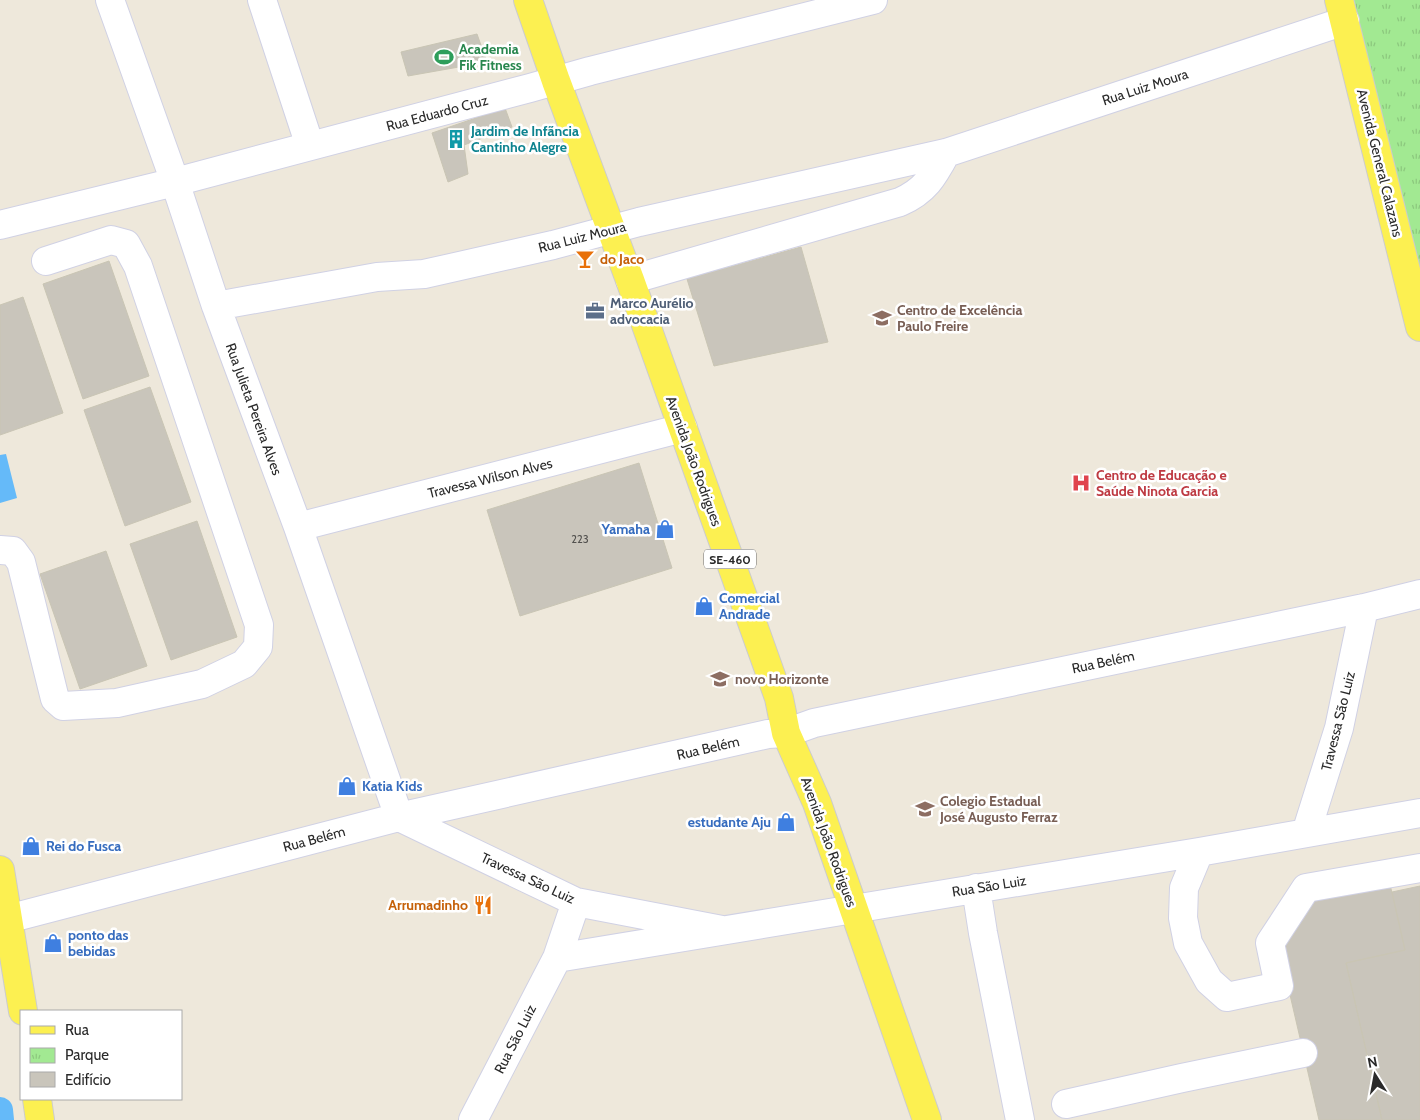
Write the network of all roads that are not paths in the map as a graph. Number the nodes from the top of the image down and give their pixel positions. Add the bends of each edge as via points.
1 (110, 0) edge
2 (262, 0) edge
3 (528, 0) edge
4 (873, 0) edge
5 (1342, 10) edge
6 (556, 81) junction
7 (310, 146) junction
8 (946, 153) junction
9 (175, 182) junction
10 (0, 226) edge
11 (611, 229) junction
12 (46, 261) dead end
13 (630, 280) junction
14 (216, 306) junction
15 (1420, 327) edge
16 (683, 428) junction
17 (298, 527) junction
18 (0, 550) edge
19 (1420, 594) edge
20 (1364, 608) junction
21 (786, 733) junction
22 (1420, 813) edge
23 (399, 817) junction
24 (1306, 833) junction
25 (1199, 852) junction
26 (1420, 868) edge
27 (0, 870) edge
28 (976, 888) junction
29 (576, 902) junction
30 (854, 908) junction
31 (4, 920) edge
32 (722, 930) junction
33 (557, 958) junction
34 (23, 1010) edge
35 (1303, 1053) dead end
36 (37, 1100) edge
37 (1066, 1104) dead end
38 (40, 1120) edge
39 (473, 1120) edge
40 (927, 1120) edge
41 (1020, 1120) edge

1 - 9 street, Rua Julieta Pereira Alves
2 - 7 street
3 - 6 main road, Avenida João Rodrigues / SE-460
4 - 6 street, Rua Eduardo Cruz
5 - 8 street, Rua Luiz Moura
5 - 15 main road, Avenida General Calazans
6 - 7 street, Rua Eduardo Cruz
6 - 11 main road, Avenida João Rodrigues / SE-460
7 - 9 street, Rua Eduardo Cruz
8 - 11 street, Rua Luiz Moura
8 - 13 street via 923,188 900,202
9 - 10 street, Rua Eduardo Cruz
9 - 14 street, Rua Julieta Pereira Alves
11 - 13 main road, Avenida João Rodrigues / SE-460
11 - 14 street, Rua Luiz Moura via 424,274 377,277
12 - 18 street via 111,240 126,244 138,266 259,625 258,647 244,664 202,684 117,704 63,706 55,699 21,562 13,552
13 - 16 main road, Avenida João Rodrigues / SE-460
14 - 17 street, Rua Julieta Pereira Alves
16 - 17 street, Travessa Wilson Alves
16 - 21 main road, Avenida João Rodrigues / SE-460 via 779,698
17 - 23 street, Rua Julieta Pereira Alves
19 - 20 street, Rua Belém
20 - 21 street, Rua Belém via 814,723
20 - 24 street, Travessa São Luiz via 1339,728
21 - 23 street, Rua Belém via 768,734
21 - 30 main road, Avenida João Rodrigues / SE-460 via 816,803
22 - 24 street, Rua São Luiz
23 - 29 street, Travessa São Luiz
23 - 31 street, Rua Belém
24 - 25 street, Rua São Luiz
25 - 26 street via 1184,888 1183,918 1188,944 1209,981 1227,997 1279,986 1270,943 1306,888
25 - 28 street, Rua São Luiz
27 - 31 main road
28 - 30 street, Rua São Luiz
28 - 41 street
29 - 32 street, Travessa São Luiz
29 - 33 street, Rua São Luiz
30 - 32 street, Rua São Luiz
30 - 40 main road, Avenida João Rodrigues / SE-460
31 - 34 main road
32 - 33 street, Rua São Luiz
33 - 39 street, Rua São Luiz
35 - 37 street
36 - 38 main road

